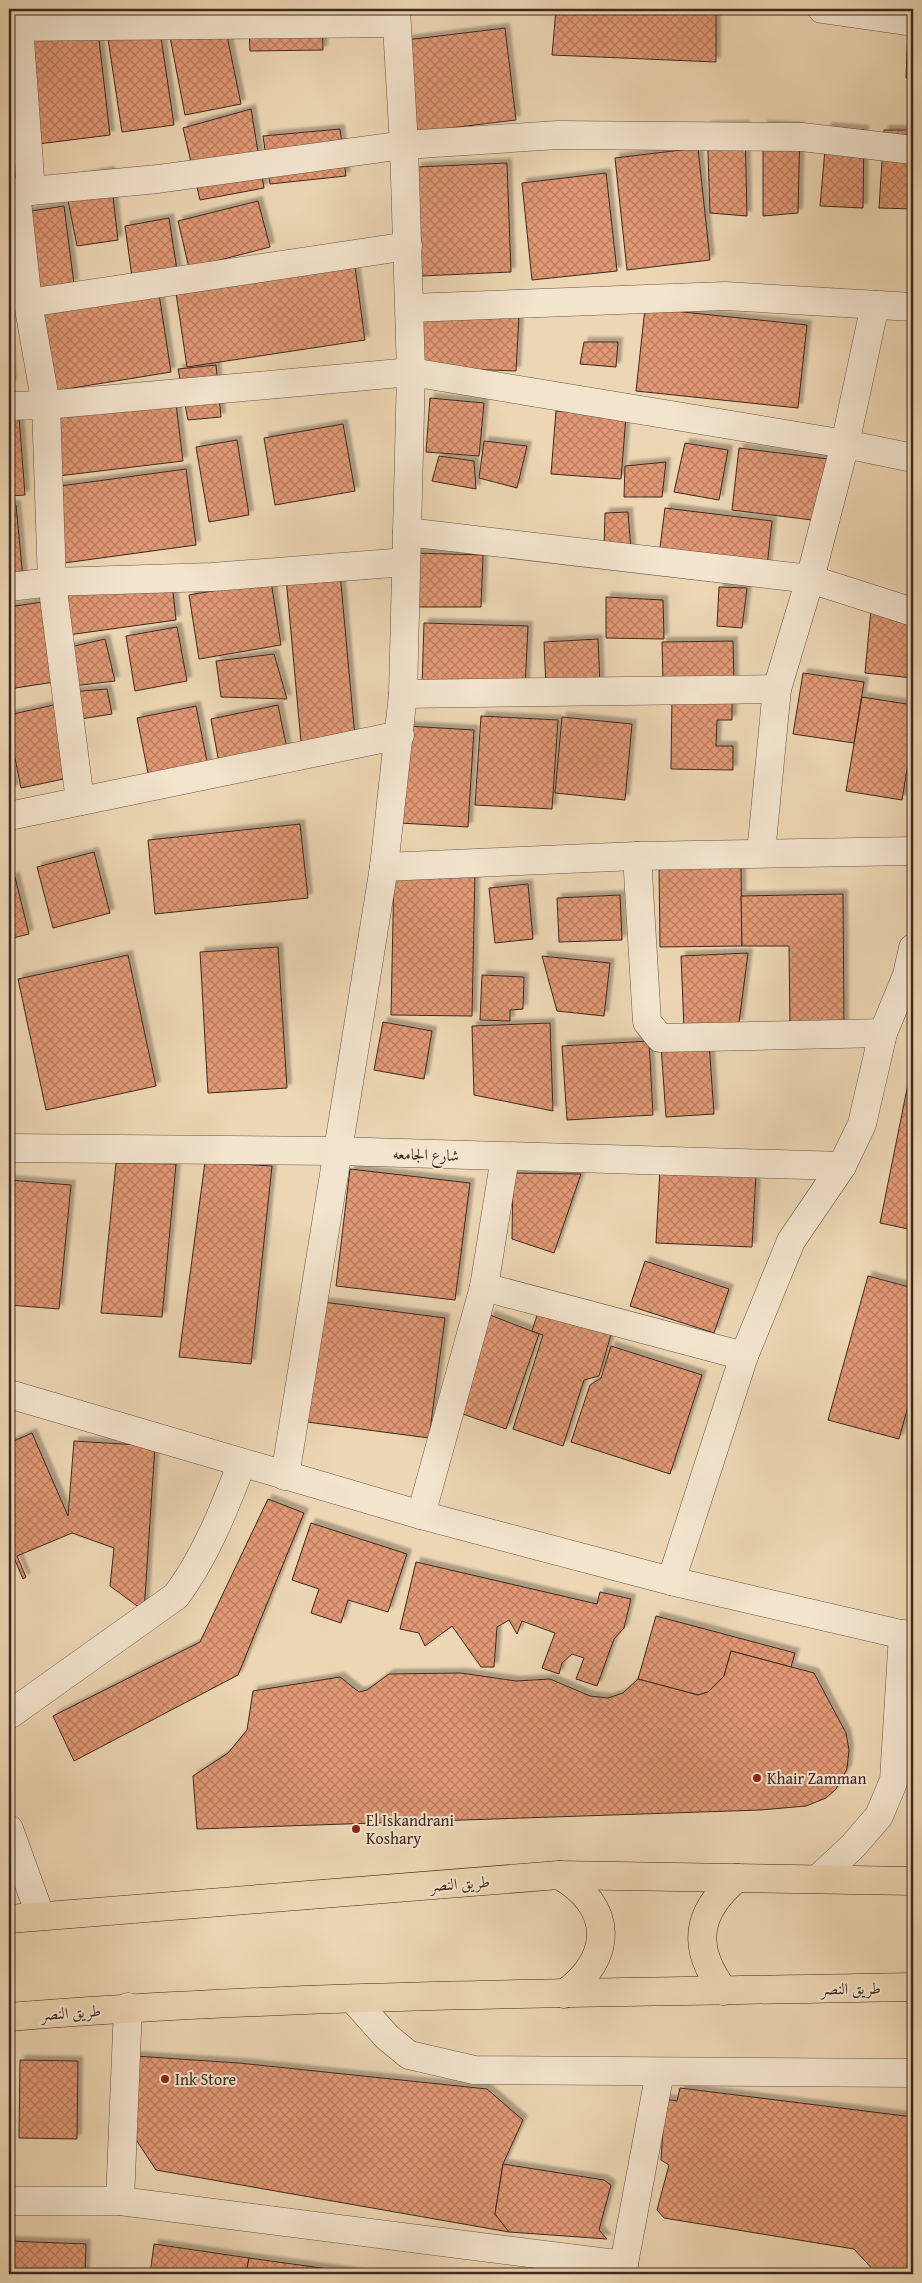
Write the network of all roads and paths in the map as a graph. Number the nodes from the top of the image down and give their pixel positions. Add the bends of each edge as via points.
1 (822, 9) edge
2 (396, 16) edge
3 (16, 21) edge
4 (913, 22) edge
5 (404, 145) junction
6 (913, 150) edge
7 (19, 192) edge
8 (408, 246) junction
9 (28, 302) junction
10 (875, 305) junction
11 (913, 307) edge
12 (410, 308) junction
13 (411, 372) junction
14 (46, 405) junction
15 (9, 406) edge
16 (845, 444) junction
17 (913, 458) edge
18 (407, 532) junction
19 (406, 562) junction
20 (810, 579) junction
21 (52, 582) junction
22 (9, 587) edge
23 (913, 612) edge
24 (777, 689) junction
25 (403, 694) junction
26 (400, 735) junction
27 (80, 801) junction
28 (9, 816) edge
29 (913, 851) edge
30 (761, 853) junction
31 (637, 856) junction
32 (384, 867) junction
33 (913, 948) edge
34 (910, 976) edge
35 (883, 1033) junction
36 (9, 1148) edge
37 (337, 1151) junction
38 (505, 1157) junction
39 (842, 1166) junction
40 (484, 1287) junction
41 (744, 1356) junction
42 (9, 1394) edge
43 (242, 1464) junction
44 (285, 1476) junction
45 (421, 1515) junction
46 (671, 1581) junction
47 (908, 1636) edge
48 (9, 1715) edge
49 (9, 1829) edge
50 (559, 1875) junction
51 (737, 1878) junction
52 (819, 1878) junction
53 (913, 1881) edge
54 (40, 1915) junction
55 (9, 1919) edge
56 (913, 1987) edge
57 (724, 1991) junction
58 (564, 1994) junction
59 (353, 1999) junction
60 (128, 2007) junction
61 (9, 2017) edge
62 (660, 2072) junction
63 (913, 2073) edge
64 (9, 2201) edge
65 (120, 2201) junction
66 (623, 2270) edge

1 - 4 street
2 - 3 street
2 - 5 street
3 - 7 street
5 - 6 street via 558,135 802,137
5 - 7 street via 158,178
5 - 8 street
7 - 9 street
8 - 9 street
8 - 12 street
9 - 14 street
10 - 11 street
10 - 12 street via 725,296
10 - 16 street
12 - 13 street
13 - 14 street
13 - 16 street
13 - 18 street
14 - 15 street
14 - 21 street
16 - 17 street
16 - 20 street
18 - 19 street
18 - 20 street
19 - 21 street via 212,577
19 - 25 street
20 - 23 street
20 - 24 street
21 - 22 street
21 - 27 street
24 - 25 street
24 - 30 street
25 - 26 street
26 - 27 street
26 - 32 street
27 - 28 street
29 - 30 street
30 - 31 street
31 - 32 street
31 - 35 street via 647,1022 660,1038
32 - 37 street
33 - 34 street
34 - 35 street
35 - 39 street via 862,1124
36 - 37 street, شارع الجامعه
37 - 38 street, شارع الجامعه
37 - 44 street
38 - 39 street, شارع الجامعه
38 - 40 street
39 - 41 street via 792,1240
40 - 41 street
40 - 45 street
41 - 46 street
42 - 43 street
43 - 44 street
43 - 48 street via 192,1575 176,1596
44 - 45 street
45 - 46 street
46 - 47 street
47 - 52 street via 894,1780 879,1816
49 - 54 street
50 - 51 main road, طريق النصر
50 - 54 main road, طريق النصر
50 - 58 main road via 578,1886 592,1902 599,1922 600,1943 594,1964 582,1981
51 - 52 main road, طريق النصر
51 - 57 main road via 720,1892 708,1910 702,1931 706,1960
52 - 53 main road, طريق النصر
54 - 55 main road, طريق النصر
56 - 57 main road, طريق النصر
57 - 58 main road, طريق النصر
58 - 59 main road, طريق النصر
59 - 60 main road, طريق النصر
59 - 62 street via 387,2037 409,2055 474,2070
60 - 61 main road, طريق النصر
60 - 65 street
62 - 63 street
62 - 66 street
64 - 65 street
65 - 66 street

